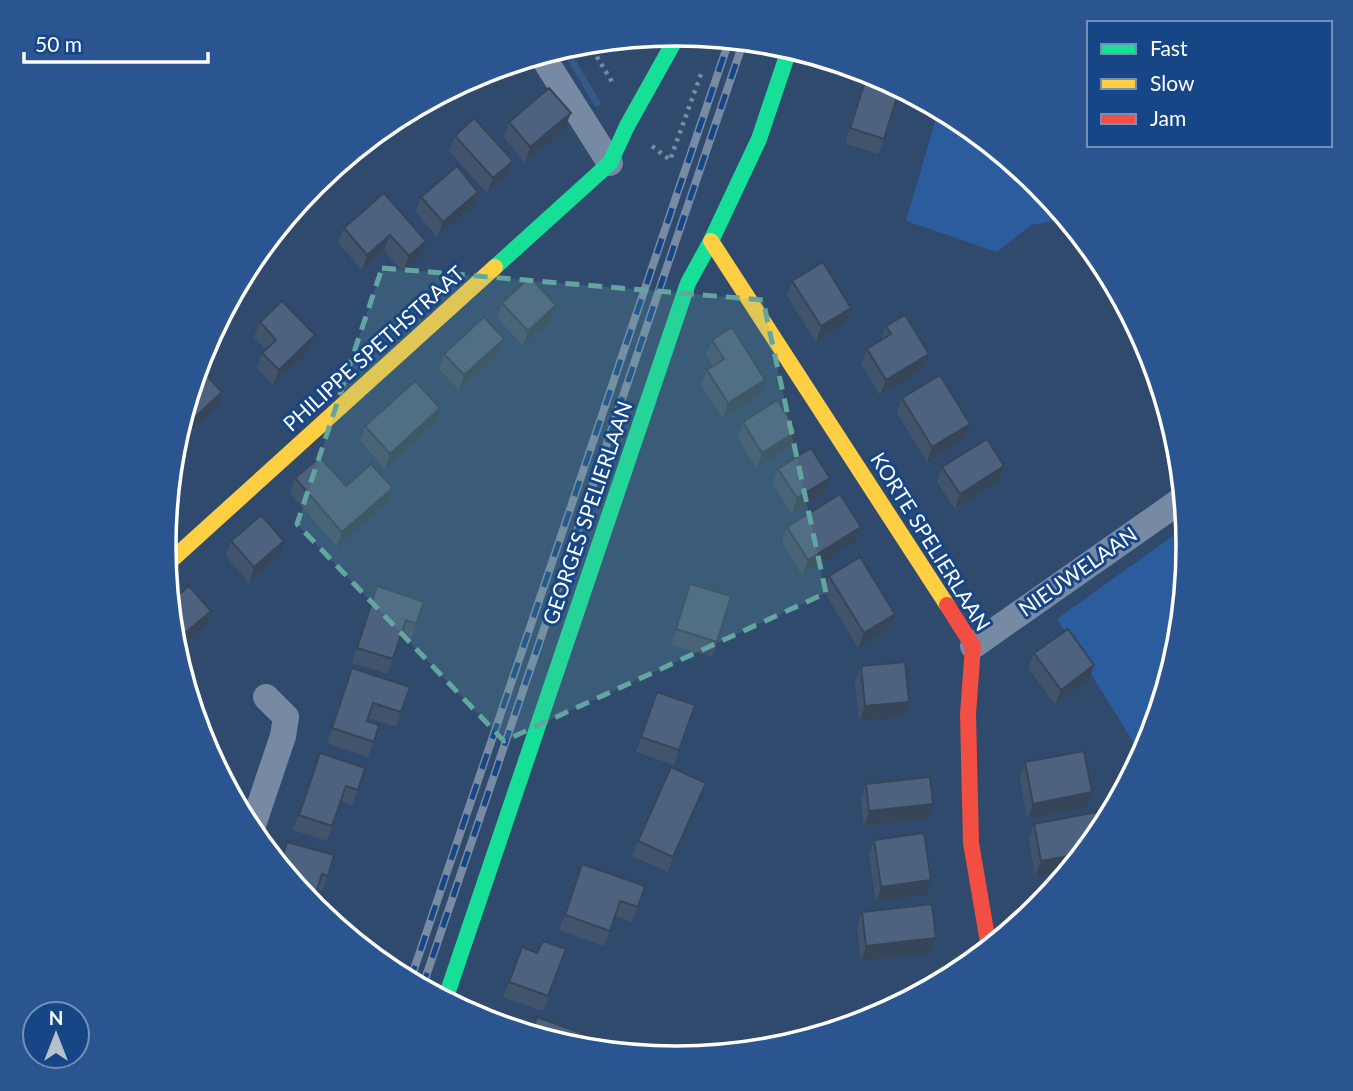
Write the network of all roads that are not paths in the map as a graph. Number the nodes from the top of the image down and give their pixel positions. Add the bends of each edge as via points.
1 (672, 46) edge
2 (786, 58) edge
3 (547, 63) edge
4 (610, 163) junction
5 (711, 240) junction
6 (1174, 505) edge
7 (177, 555) edge
8 (972, 646) junction
9 (266, 697) dead end
10 (256, 816) edge
11 (987, 937) edge
12 (448, 990) edge

1 - 4 street
2 - 5 street, GEORGES SPELIERLAAN via 759,139
3 - 4 street
4 - 7 street, PHILIPPE SPETHSTRAAT
5 - 8 street, KORTE SPELIERLAAN
5 - 12 street, GEORGES SPELIERLAAN via 688,283
6 - 8 street, NIEUWELAAN
8 - 11 street, KORTE SPELIERLAAN via 968,714 971,843
9 - 10 street via 286,717

